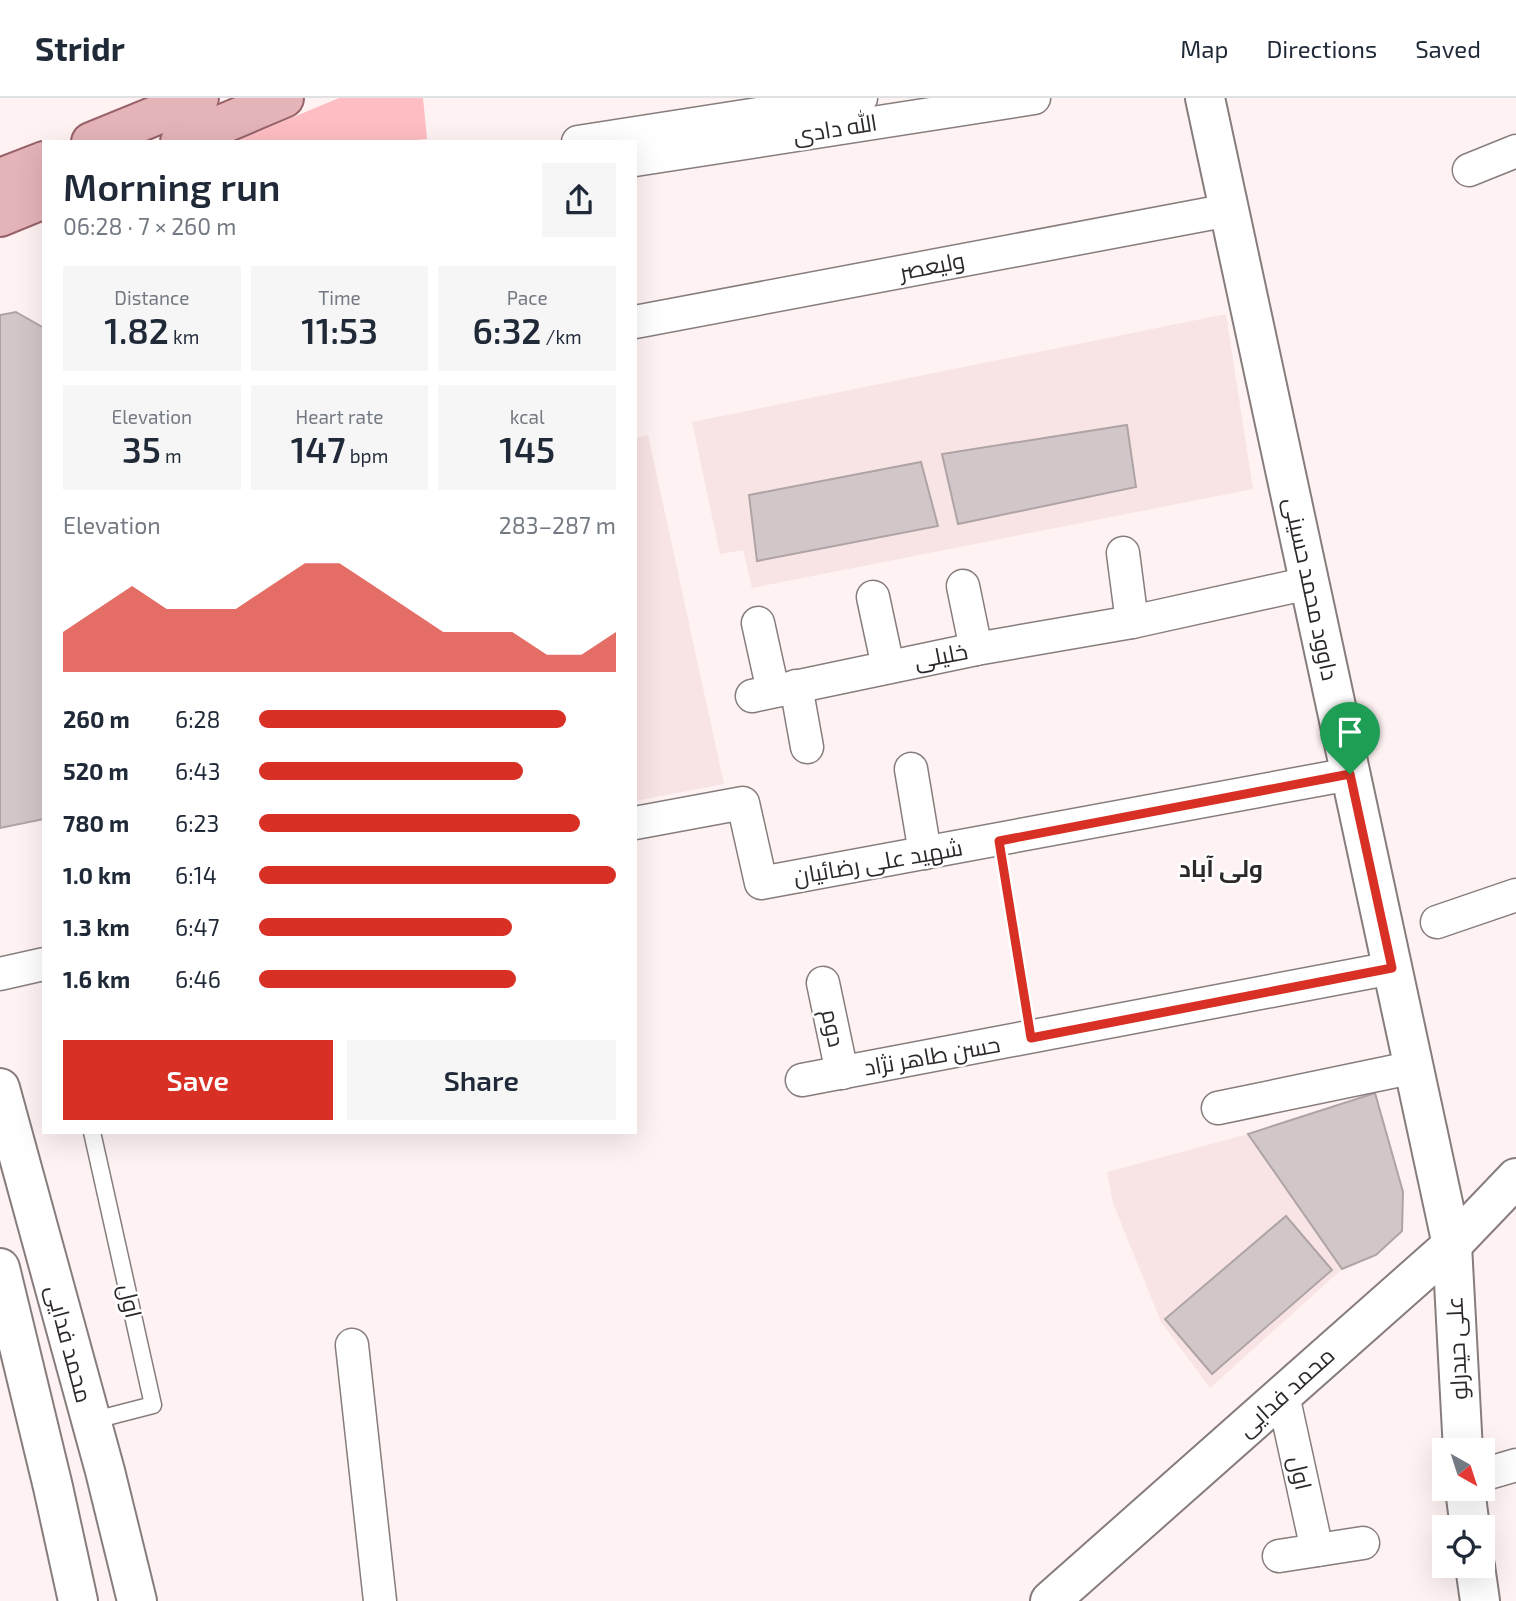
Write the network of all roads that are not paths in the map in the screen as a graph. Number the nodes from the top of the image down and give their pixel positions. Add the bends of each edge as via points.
1 (199, 98) edge
2 (284, 98) edge
3 (861, 98) edge
4 (1034, 98) edge
5 (1205, 98) edge
6 (829, 100) edge
7 (96, 140) edge
8 (185, 140) edge
9 (590, 140) edge
10 (1516, 151) edge
11 (637, 160) edge
12 (42, 162) edge
13 (1469, 170) dead end
14 (0, 178) edge
15 (42, 200) edge
16 (1228, 210) junction
17 (0, 217) edge
18 (637, 322) edge
19 (1123, 553) dead end
20 (1309, 583) junction
21 (963, 586) dead end
22 (873, 597) dead end
23 (1132, 622) junction
24 (758, 623) dead end
25 (976, 649) junction
26 (888, 667) junction
27 (773, 691) junction
28 (807, 747) dead end
29 (911, 769) dead end
30 (1350, 774) junction
31 (637, 823) edge
32 (925, 853) junction
33 (1516, 895) edge
34 (1437, 922) dead end
35 (42, 964) edge
36 (1392, 968) junction
37 (0, 974) edge
38 (823, 983) dead end
39 (1415, 1067) junction
40 (842, 1073) junction
41 (802, 1080) dead end
42 (0, 1088) edge
43 (1218, 1108) dead end
44 (92, 1134) edge
45 (1516, 1178) edge
46 (1452, 1245) junction
47 (1, 1278) edge
48 (352, 1345) dead end
49 (1283, 1395) junction
50 (90, 1422) junction
51 (1461, 1438) edge
52 (1516, 1465) edge
53 (1495, 1471) edge
54 (105, 1472) junction
55 (53, 1487) junction
56 (1363, 1543) dead end
57 (1317, 1550) junction
58 (1279, 1556) dead end
59 (1477, 1578) edge
60 (78, 1601) edge
61 (137, 1601) edge
62 (380, 1601) edge
63 (1050, 1601) edge
64 (1480, 1601) edge

1 - 7 main road
2 - 8 main road
3 - 6 street, الله دادی
4 - 11 street, الله دادی
5 - 16 street, داوود محمد حسینی
6 - 9 street, الله دادی
10 - 13 street
12 - 14 main road
15 - 17 main road
16 - 18 street, ولیعصر
16 - 20 street, داوود محمد حسینی
19 - 23 street
20 - 23 street, خلیلی
20 - 30 street, داوود محمد حسینی
21 - 25 street
22 - 26 street
23 - 25 street, خلیلی
24 - 27 street
25 - 26 street, خلیلی
26 - 27 street, خلیلی
27 - 28 street
29 - 32 street
30 - 32 street, شهید علی رضائیان
30 - 36 street, داوود محمد حسینی
31 - 32 street, شهید علی رضائیان via 743,803 761,883
33 - 34 street
35 - 37 street
36 - 39 street, داوود محمد حسینی
36 - 40 street, حسن طاهر نژاد
38 - 40 street, دوم
39 - 43 street
39 - 46 street, داوود محمد حسینی
40 - 41 street, حسن طاهر نژاد
42 - 50 street, محمد فدایی
44 - 50 lane, اول via 153,1405
45 - 46 street, محمد فدایی
46 - 49 street, محمد فدایی
46 - 51 street, علی حیدرلو
47 - 55 street, محمد فدایی
48 - 62 street
49 - 57 street, اول
49 - 63 street, محمد فدایی
50 - 54 street, محمد فدایی
52 - 53 street
54 - 55 street
54 - 61 street, محمد فدایی
55 - 60 street, محمد فدایی
56 - 57 street
57 - 58 street
59 - 64 street

